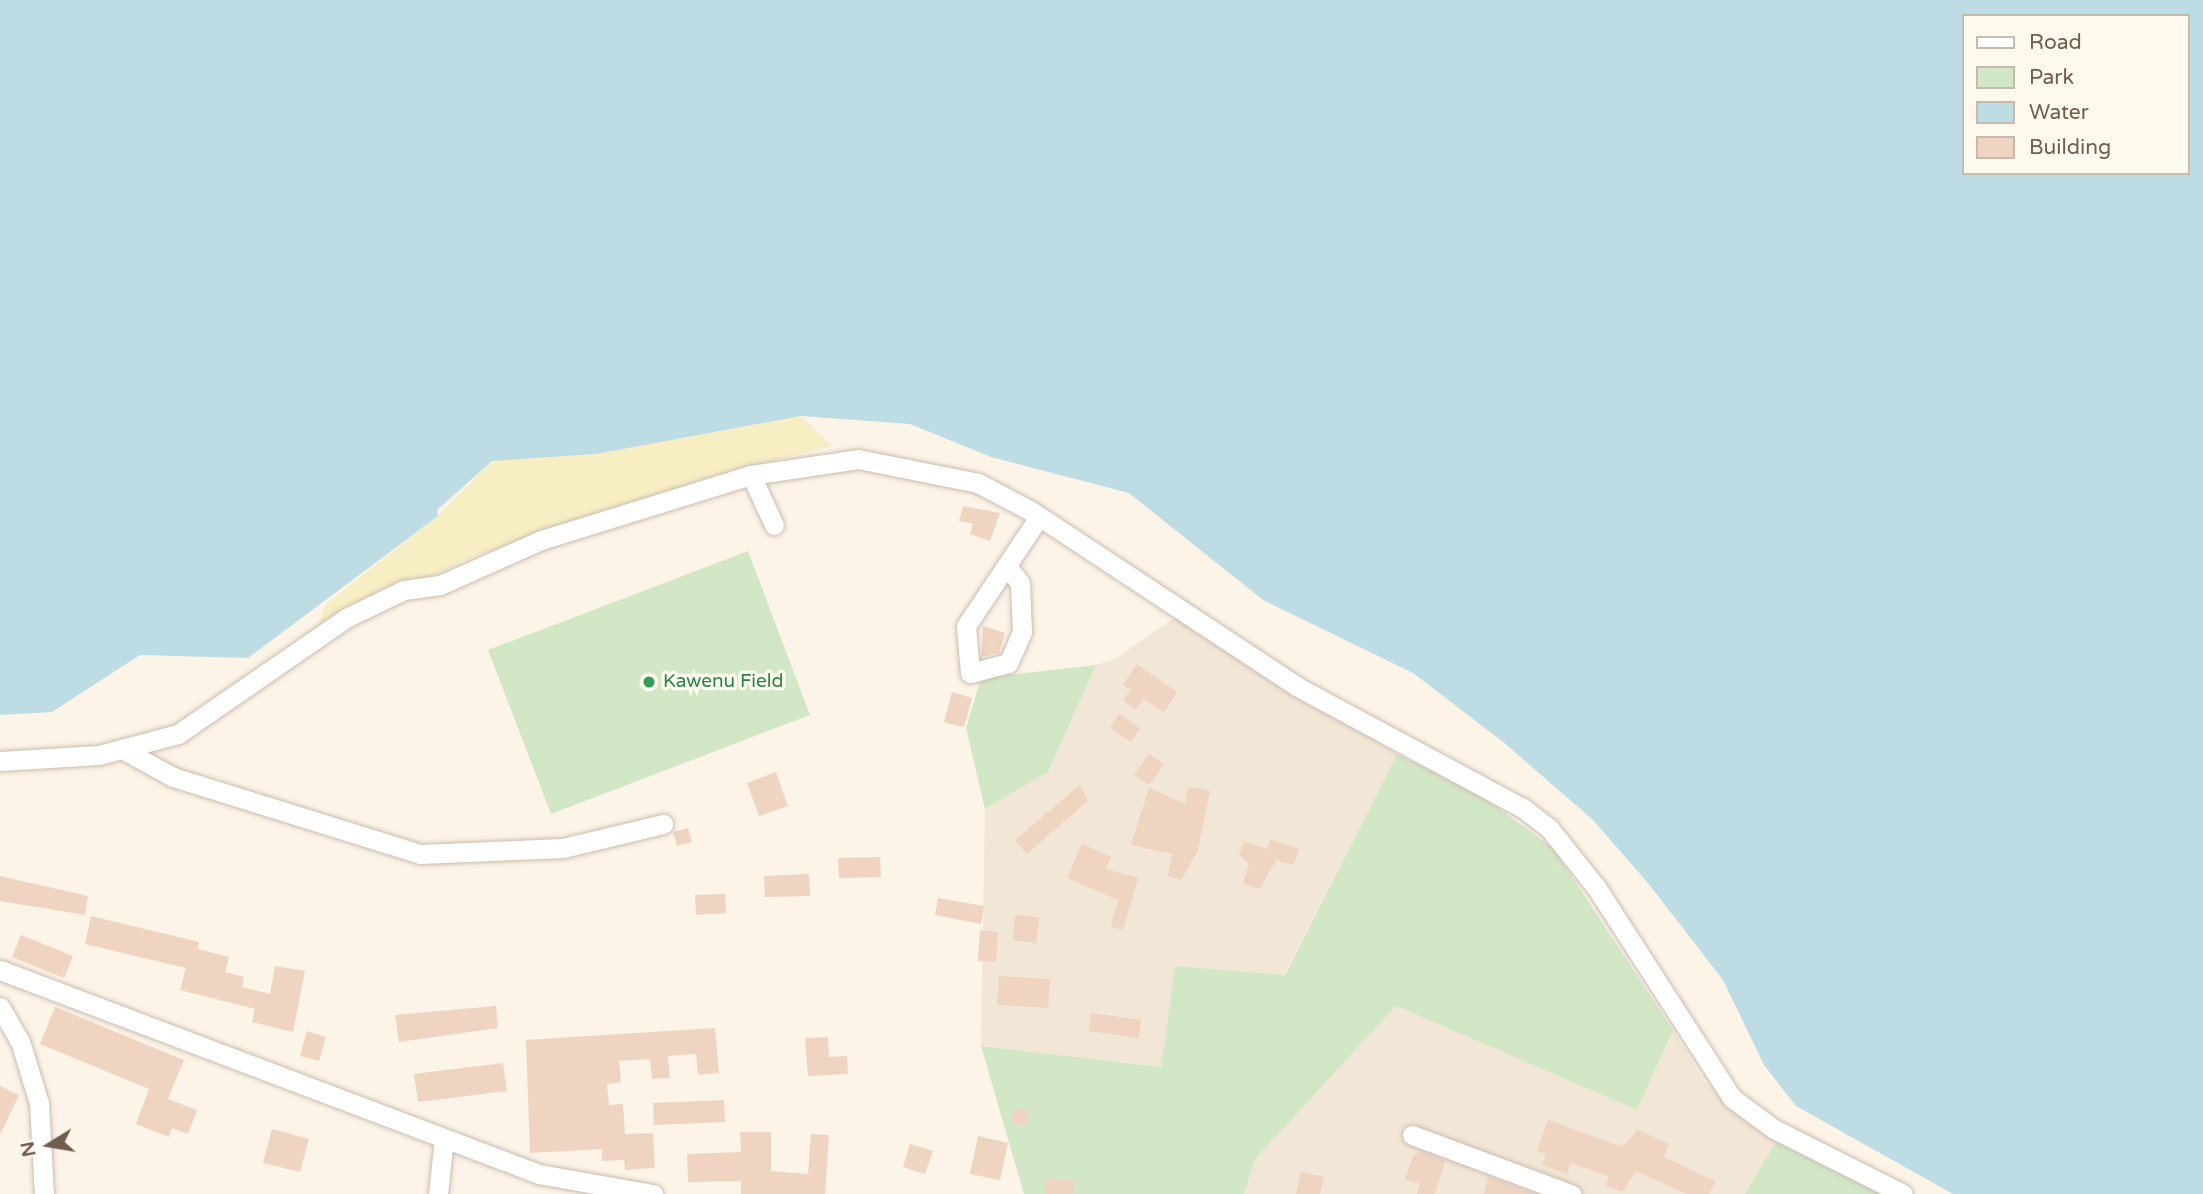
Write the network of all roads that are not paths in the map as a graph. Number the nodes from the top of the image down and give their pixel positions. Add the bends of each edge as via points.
1 (751, 475) junction
2 (1039, 517) junction
3 (774, 525) dead end
4 (1007, 566) junction
5 (121, 749) junction
6 (0, 761) edge
7 (663, 824) dead end
8 (0, 970) edge
9 (0, 1007) edge
10 (1412, 1135) dead end
11 (444, 1138) junction
12 (44, 1194) edge
13 (439, 1194) edge
14 (653, 1194) edge
15 (1572, 1194) edge
16 (1903, 1194) edge

1 - 2 street via 858,459 978,483
1 - 3 street
1 - 5 street via 541,540 440,584 404,590 346,618 178,734
2 - 4 street
2 - 16 street via 1296,686 1485,785 1549,828 1596,887 1732,1098 1774,1129
4 - 4 street via 966,626 970,673 1008,663 1022,632 1020,583
5 - 6 street
5 - 7 street via 173,777 420,854 564,848
8 - 11 street
9 - 12 street via 20,1041 39,1103
10 - 15 street
11 - 13 street
11 - 14 street via 539,1174

